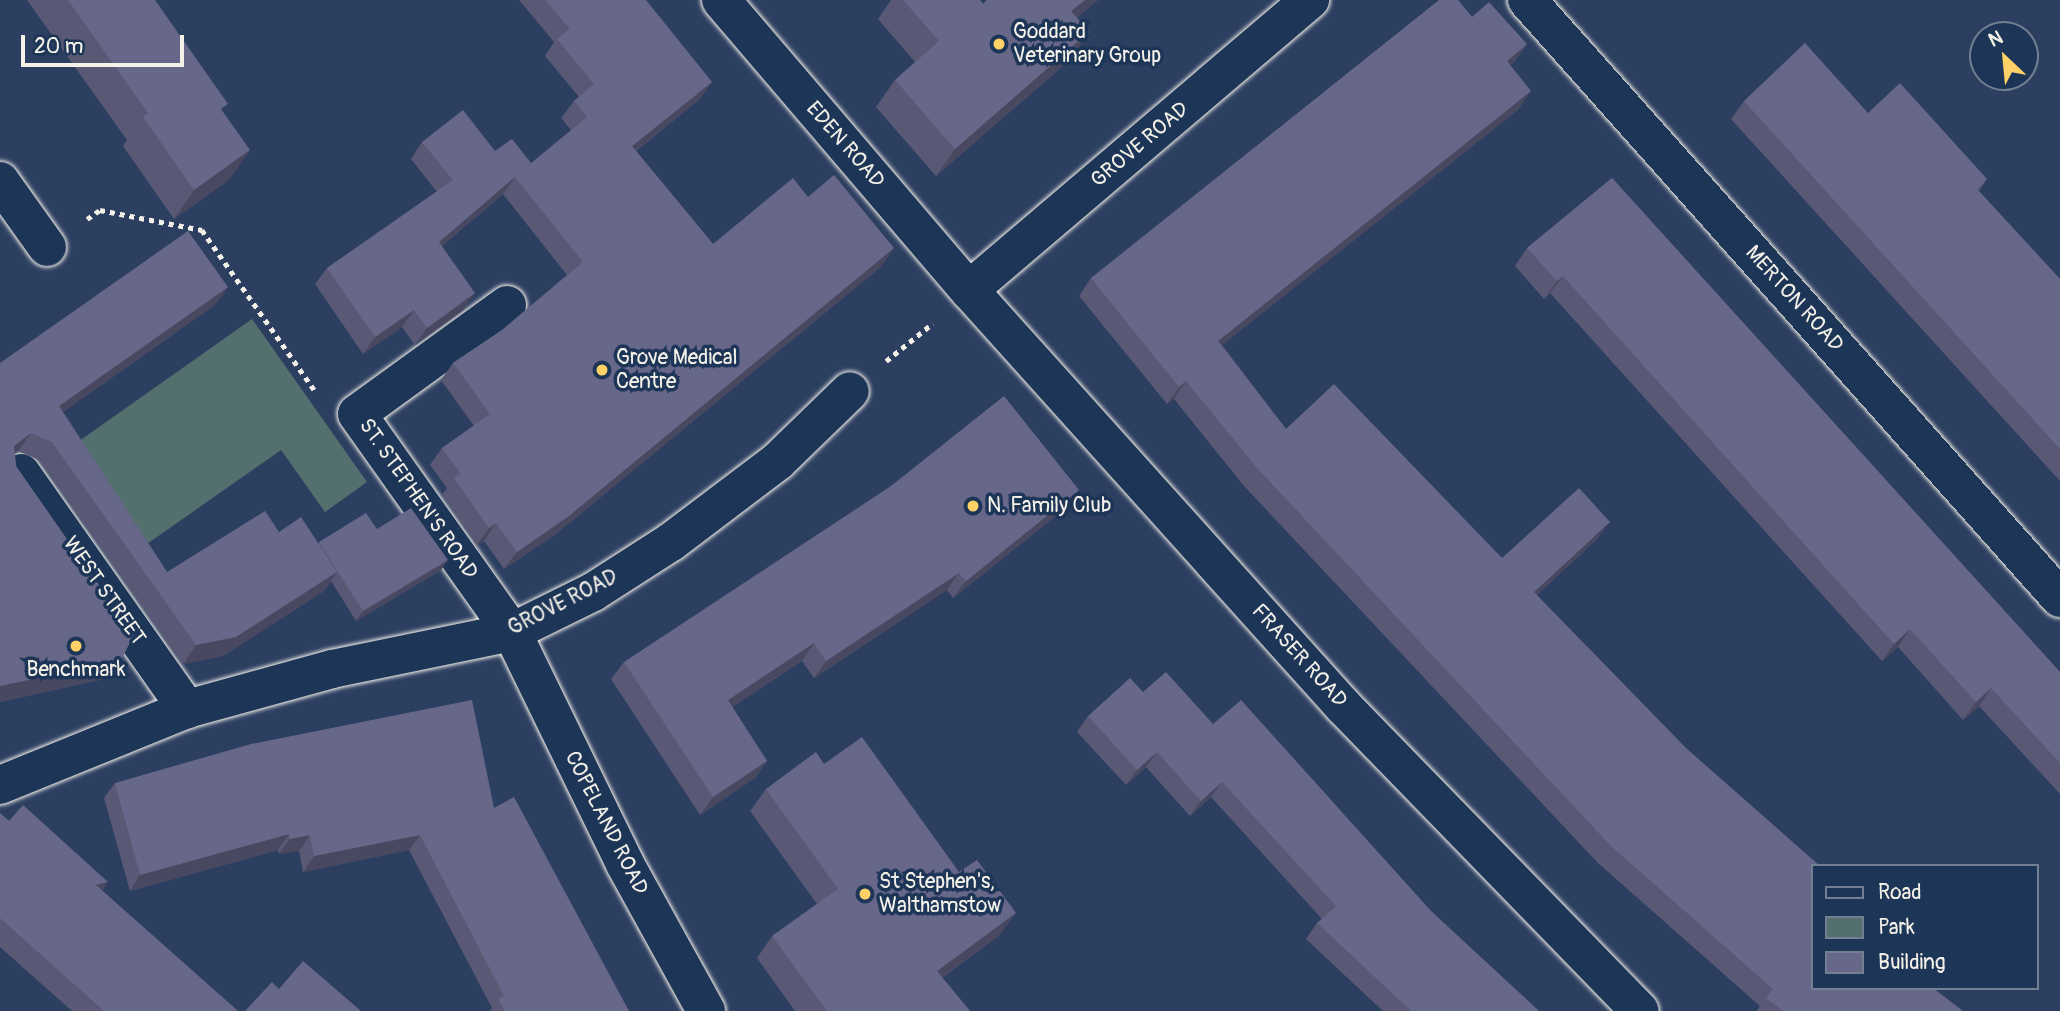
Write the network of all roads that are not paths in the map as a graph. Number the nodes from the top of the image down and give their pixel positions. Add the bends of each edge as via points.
1 (721, 0) edge
2 (1310, 0) edge
3 (1527, 0) edge
4 (0, 181) edge
5 (47, 247) dead end
6 (970, 290) junction
7 (507, 306) dead end
8 (850, 391) road end
9 (21, 473) edge
10 (2060, 598) edge
11 (512, 632) junction
12 (187, 709) junction
13 (0, 785) edge
14 (706, 1011) edge
15 (1640, 1011) edge

1 - 6 street, EDEN ROAD
2 - 6 street, GROVE ROAD
3 - 10 street, MERTON ROAD
4 - 5 street
6 - 15 street, FRASER ROAD via 1343,706
7 - 11 street, ST. STEPHEN'S ROAD via 357,414
8 - 11 street, GROVE ROAD via 778,461 671,542 593,593
9 - 12 street, WEST STREET
11 - 12 street, GROVE ROAD via 332,669
11 - 14 street, COPELAND ROAD via 625,864
12 - 13 street, GROVE ROAD

